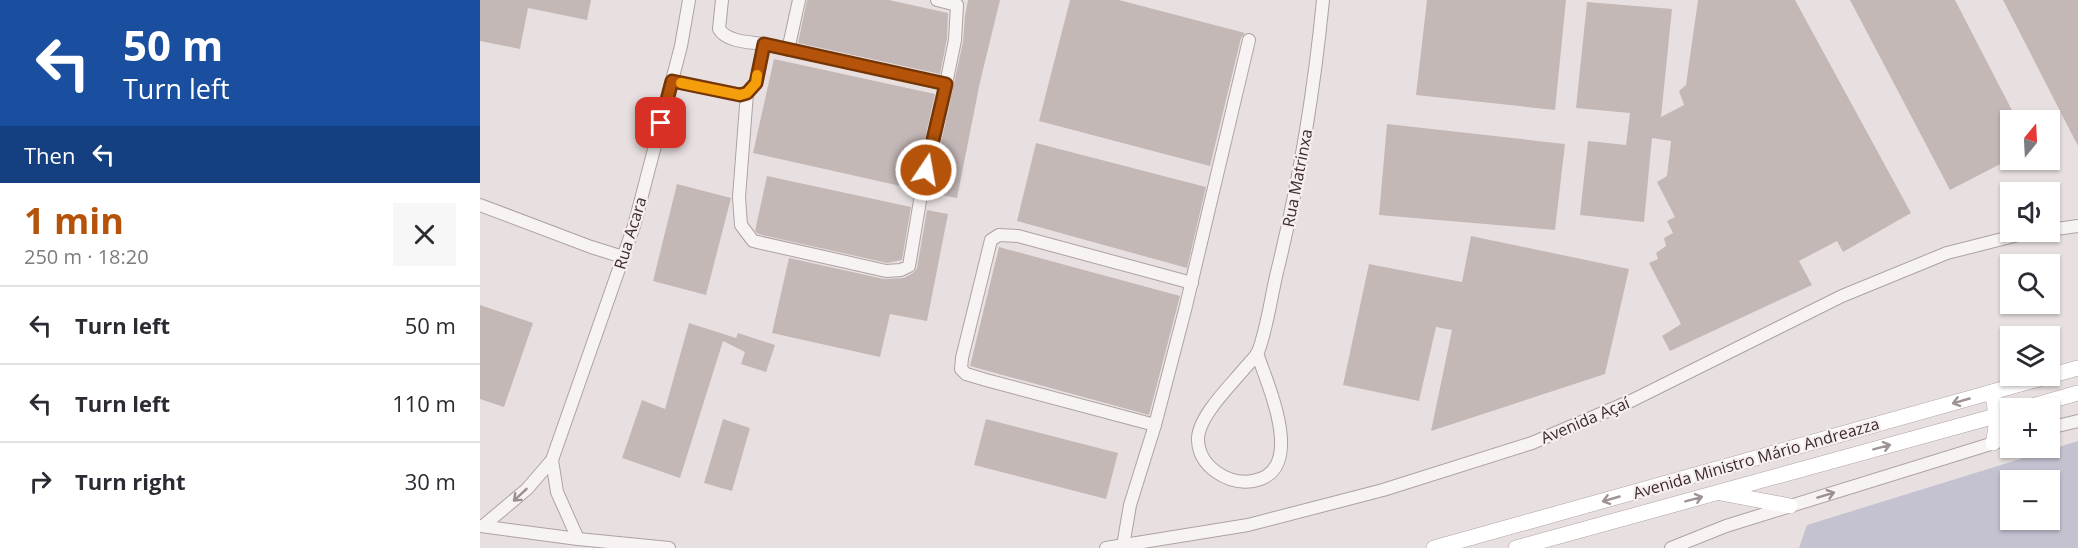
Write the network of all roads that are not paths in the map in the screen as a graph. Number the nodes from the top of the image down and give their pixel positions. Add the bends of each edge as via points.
1 (689, 0) edge
2 (722, 0) edge
3 (799, 0) edge
4 (937, 0) edge
5 (1323, 0) edge
6 (1249, 40) dead end
7 (764, 44) junction
8 (788, 50) junction
9 (672, 81) junction
10 (946, 84) junction
11 (747, 93) junction
12 (480, 205) edge
13 (2078, 226) edge
14 (2060, 228) edge
15 (2000, 240) edge
16 (624, 257) junction
17 (1192, 283) junction
18 (1257, 353) junction
19 (2078, 368) edge
20 (1992, 392) junction
21 (2078, 393) edge
22 (2060, 398) edge
23 (2000, 408) edge
24 (2000, 415) edge
25 (2078, 421) edge
26 (2000, 422) edge
27 (1155, 425) junction
28 (2060, 425) edge
29 (2000, 441) edge
30 (1993, 443) junction
31 (552, 460) junction
32 (1718, 492) junction
33 (1790, 506) junction
34 (482, 526) edge
35 (578, 539) junction
36 (1123, 546) junction
37 (669, 548) edge
38 (1106, 548) edge
39 (1434, 548) edge
40 (1516, 548) edge
41 (1671, 548) edge

1 - 9 street, Rua Acara
2 - 7 street via 722,34
3 - 8 street
4 - 10 street via 957,5
5 - 18 street, Rua Matrinxa via 1296,190
6 - 17 street
7 - 8 street
7 - 11 street via 756,83
8 - 10 street
9 - 11 street via 740,95
9 - 16 street, Rua Acara
10 - 11 street via 909,266 886,271 753,241 747,234 741,225 739,197
12 - 16 street
13 - 14 street
15 - 36 street, Avenida Açaí via 1947,253 1842,296 1634,400 1532,443 1383,490 1248,525
16 - 31 street, Rua Acara
17 - 27 street
17 - 27 street via 1018,236 999,235 991,240 962,358 966,374
18 - 18 street, Rua Matrinxa via 1203,421 1197,438 1199,452 1208,464 1218,474 1235,481 1264,477 1275,467 1282,444 1281,426
19 - 20 main road, Avenida Ministro Mário Andreazza
20 - 23 main road
20 -> 39 main road, Avenida Ministro Mário Andreazza
21 - 22 main road
32 -> 24 main road, Avenida Ministro Mário Andreazza
25 - 28 street
26 - 30 main road
27 - 36 street via 1130,505
29 - 30 street
33 -> 30 street
31 -> 34 street, Rua Acara via 527,489
31 - 35 street, Rua Acara via 557,492
32 - 33 main road
40 -> 32 main road, Avenida Ministro Mário Andreazza
33 - 41 street
34 - 35 street
35 - 37 street
36 - 38 street, Avenida Açaí

